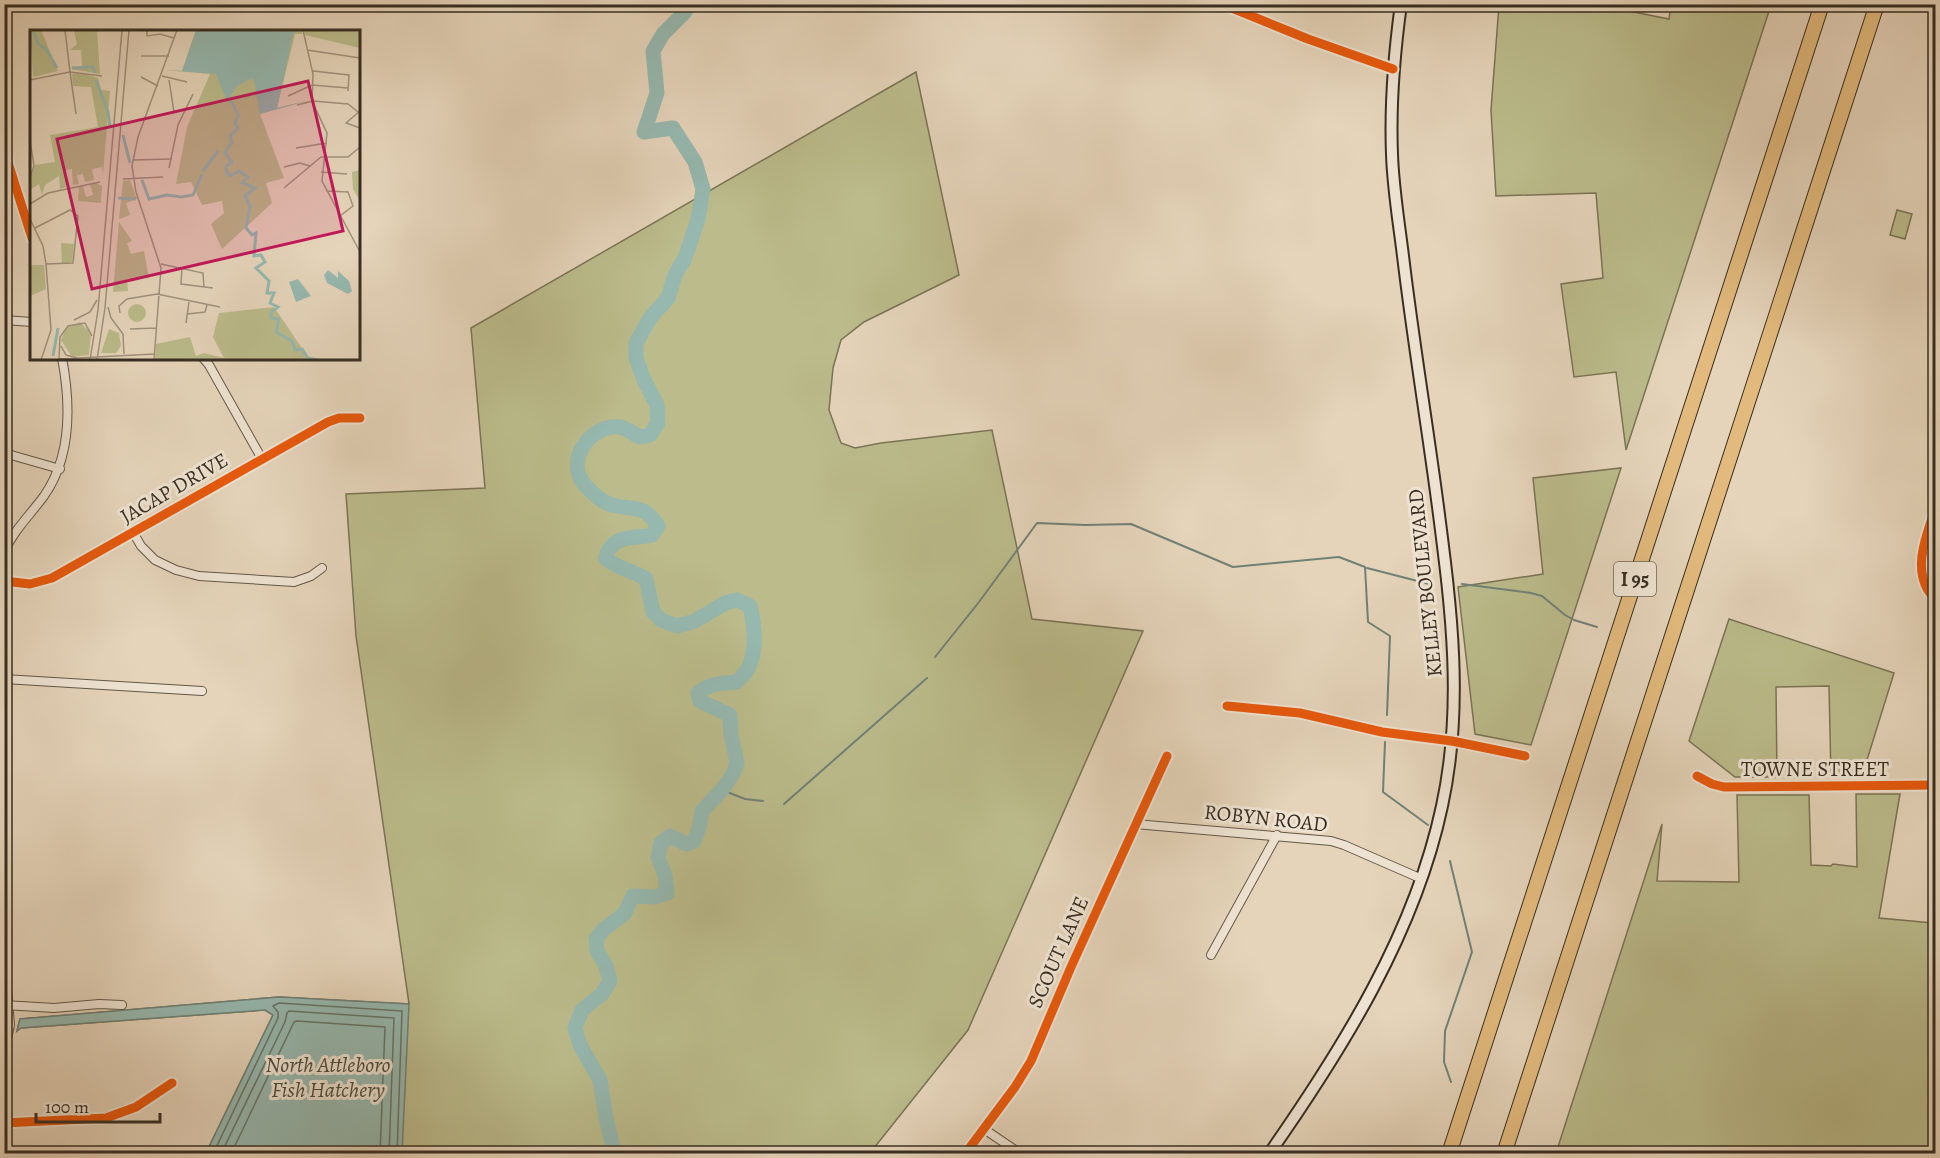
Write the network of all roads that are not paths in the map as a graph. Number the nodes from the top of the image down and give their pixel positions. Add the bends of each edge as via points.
1 (1222, 4) edge
2 (1247, 4) edge
3 (1401, 4) edge
4 (1822, 4) edge
5 (1877, 4) edge
6 (1245, 14) junction
7 (1393, 69) junction
8 (4, 150) edge
9 (30, 232) edge
10 (4, 320) edge
11 (30, 322) edge
12 (62, 360) edge
13 (205, 360) edge
14 (360, 418) dead end
15 (4, 453) edge
16 (262, 459) junction
17 (60, 469) junction
18 (1935, 507) edge
19 (133, 532) junction
20 (4, 552) edge
21 (322, 568) dead end
22 (4, 581) edge
23 (1935, 600) edge
24 (4, 679) edge
25 (202, 691) dead end
26 (1227, 706) dead end
27 (1452, 741) junction
28 (1167, 756) dead end
29 (1525, 756) dead end
30 (1697, 776) dead end
31 (1935, 785) edge
32 (1135, 824) junction
33 (1276, 835) junction
34 (1422, 879) junction
35 (4, 954) edge
36 (1211, 955) dead end
37 (7, 1005) edge
38 (122, 1005) dead end
39 (4, 1053) edge
40 (172, 1083) dead end
41 (4, 1123) edge
42 (984, 1129) junction
43 (965, 1154) edge
44 (1021, 1154) edge
45 (1269, 1154) edge
46 (1449, 1154) edge
47 (1504, 1154) edge

1 - 6 street
2 - 6 street
3 - 7 main road, KELLEY BOULEVARD
4 - 46 highway, I 95
5 - 47 highway, I 95
6 - 7 street
7 - 27 main road, KELLEY BOULEVARD via 1395,189 1454,639
8 - 9 street
10 - 11 street
12 - 17 street via 67,407 66,445
13 - 16 street
14 - 16 street, JACAP DRIVE via 333,419
15 - 17 street
16 - 19 street, JACAP DRIVE
17 - 20 street
18 - 23 street via 1920,565 1922,579
19 - 21 street via 155,560 199,576 294,582
19 - 22 street, JACAP DRIVE via 46,580 30,584
24 - 25 street
26 - 27 street via 1300,713 1382,732
27 - 29 street
27 - 34 main road, KELLEY BOULEVARD via 1443,804
28 - 32 street, SCOUT LANE
30 - 31 street, TOWNE STREET via 1724,787
32 - 33 street, ROBYN ROAD
32 - 42 street, SCOUT LANE via 1031,1061
33 - 34 street, ROBYN ROAD via 1331,841
33 - 36 street
34 - 45 main road, KELLEY BOULEVARD via 1367,999
35 - 37 street
37 - 38 street
37 - 39 street via 10,1025
40 - 41 street via 129,1110 106,1118
42 - 43 street, SCOUT LANE
42 - 44 street

